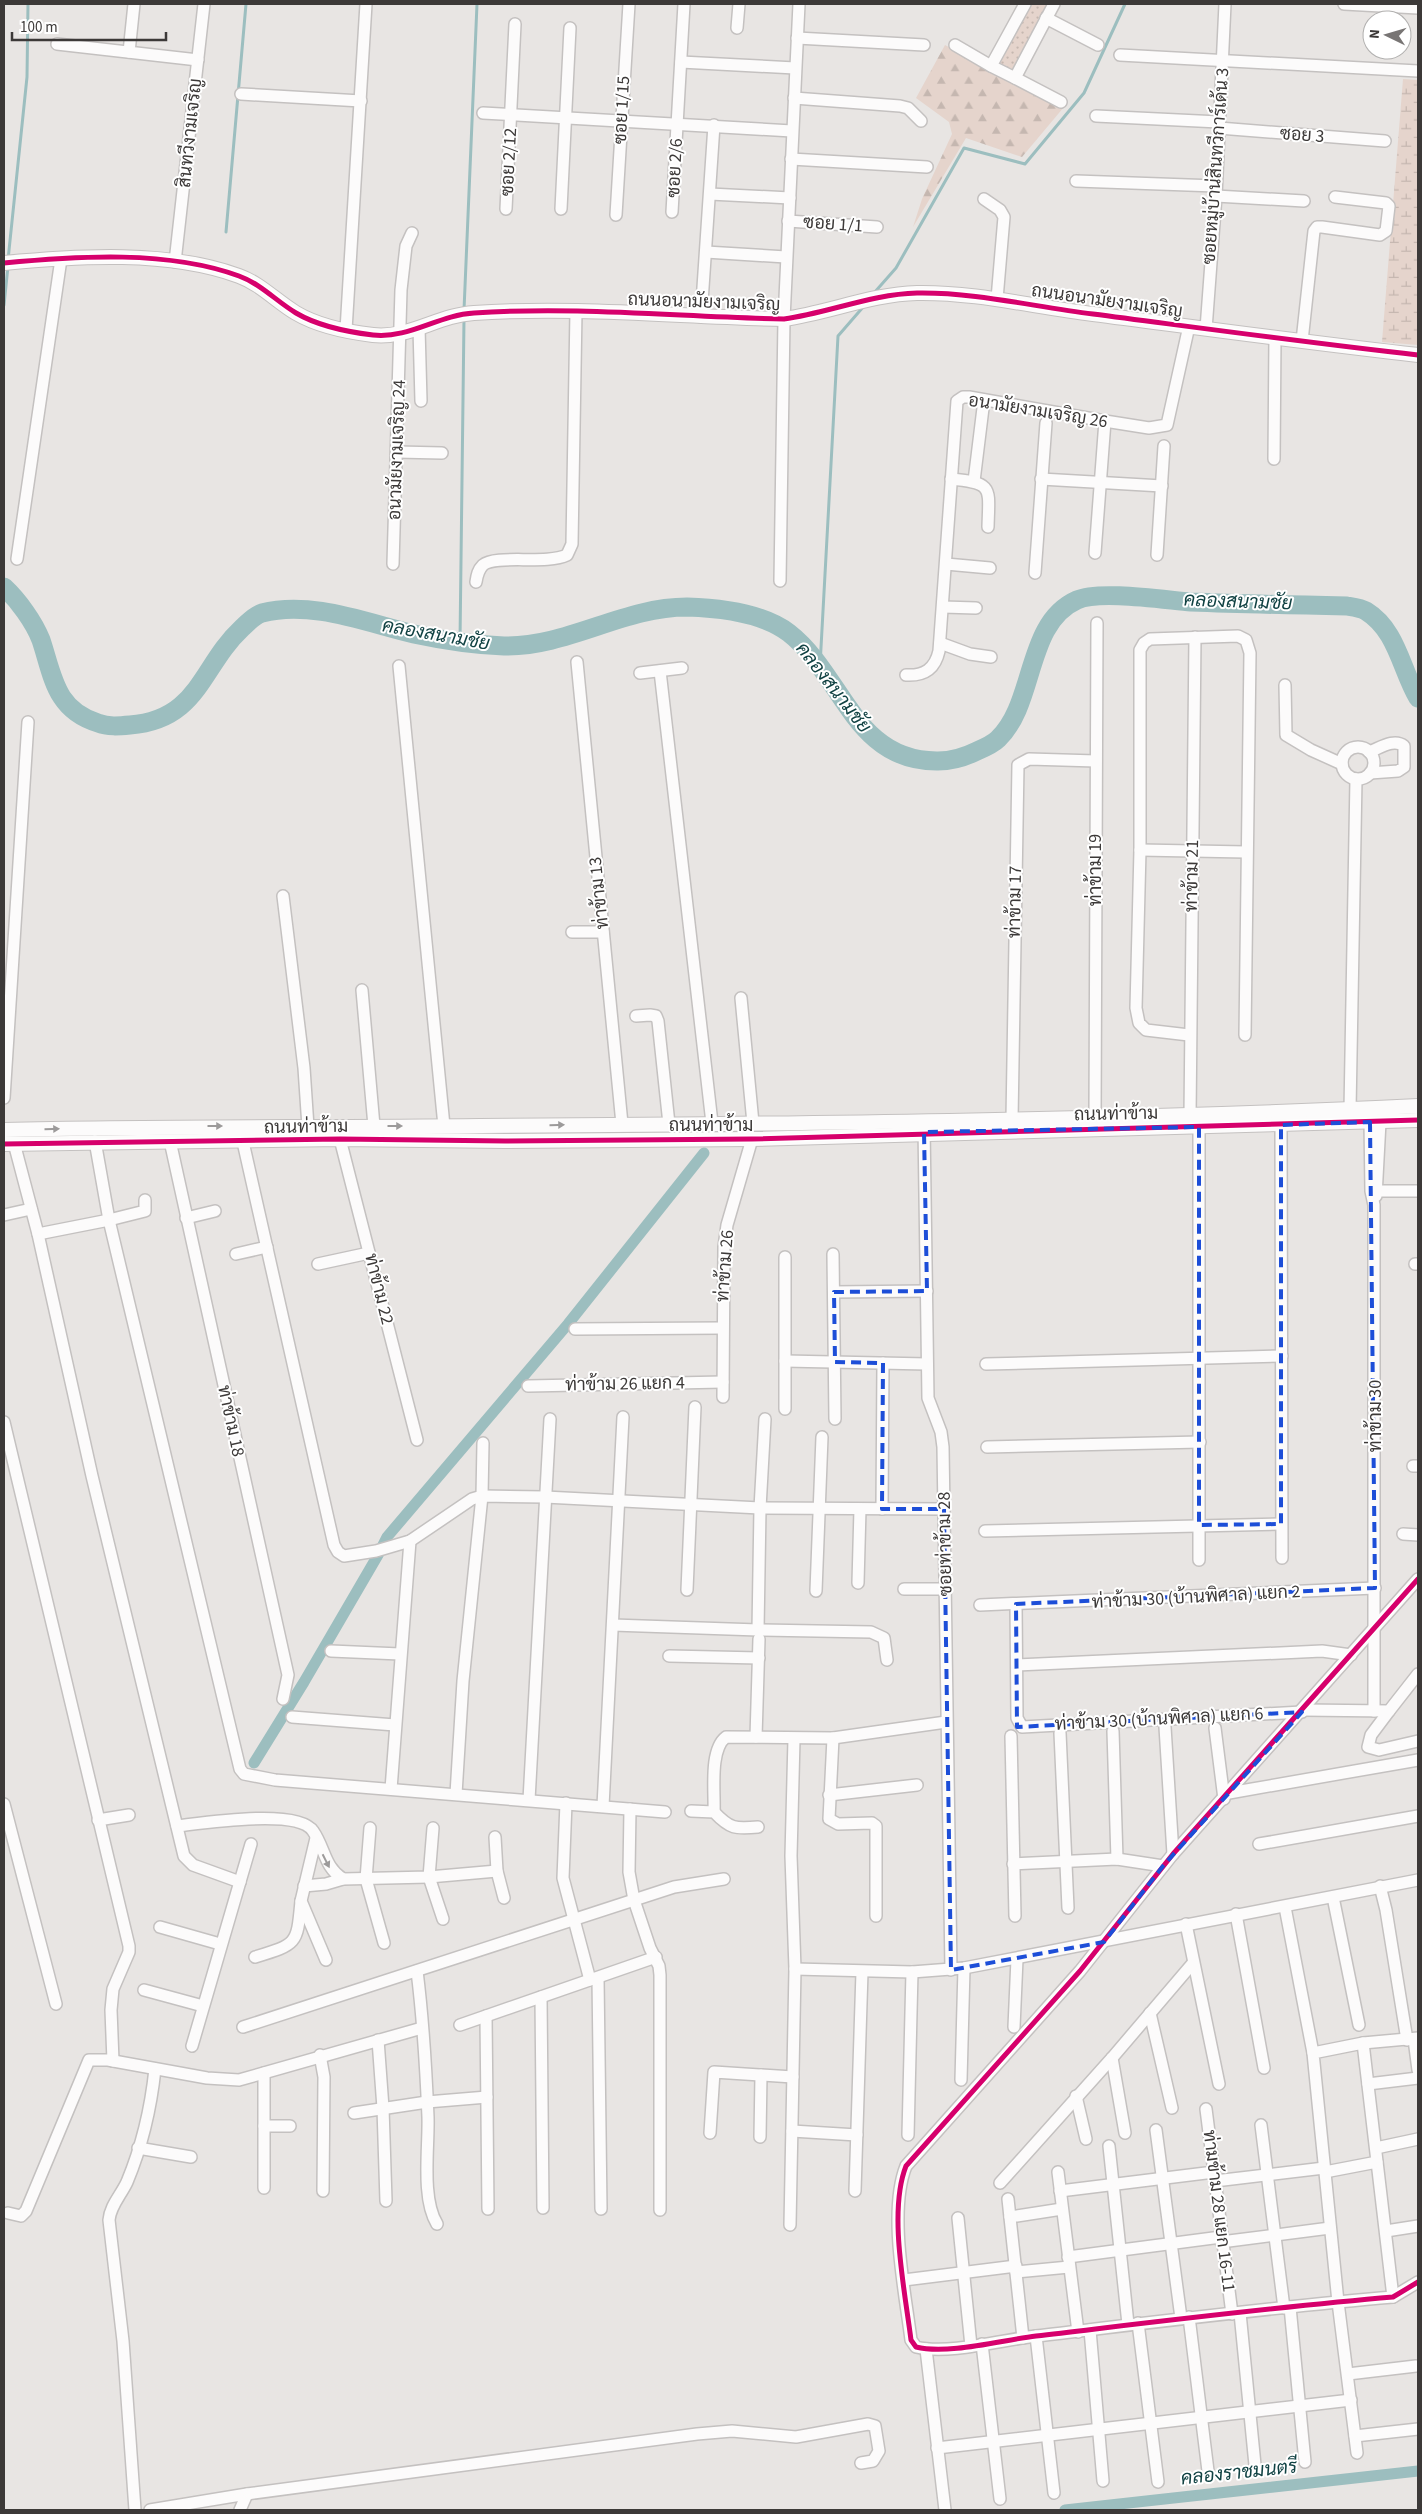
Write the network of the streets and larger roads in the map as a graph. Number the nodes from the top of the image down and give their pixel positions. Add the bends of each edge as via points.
1 (134, 4) edge
2 (204, 4) edge
3 (366, 4) edge
4 (629, 4) edge
5 (684, 4) edge
6 (739, 4) edge
7 (799, 4) edge
8 (1024, 4) edge
9 (1054, 4) edge
10 (1225, 4) edge
11 (1344, 4) edge
12 (1418, 8) edge
13 (1046, 18) junction
14 (515, 24) dead end
15 (570, 28) dead end
16 (738, 28) dead end
17 (797, 38) junction
18 (57, 44) dead end
19 (924, 45) dead end
20 (954, 45) dead end
21 (1098, 45) dead end
22 (129, 52) junction
23 (1120, 54) dead end
24 (198, 60) junction
25 (1223, 60) junction
26 (681, 62) junction
27 (992, 66) junction
28 (795, 68) junction
29 (1418, 71) edge
30 (1015, 78) junction
31 (241, 94) dead end
32 (794, 98) junction
33 (361, 101) junction
34 (1061, 102) dead end
35 (483, 113) dead end
36 (511, 114) junction
37 (1096, 116) dead end
38 (566, 117) junction
39 (622, 120) junction
40 (922, 121) dead end
41 (678, 124) junction
42 (1219, 125) junction
43 (714, 126) junction
44 (792, 131) junction
45 (1384, 141) dead end
46 (791, 159) junction
47 (927, 167) dead end
48 (1076, 181) dead end
49 (1216, 191) junction
50 (710, 194) junction
51 (1335, 197) dead end
52 (790, 198) junction
53 (984, 199) dead end
54 (1304, 201) dead end
55 (561, 208) dead end
56 (506, 209) dead end
57 (672, 212) dead end
58 (616, 215) dead end
59 (788, 221) junction
60 (877, 227) dead end
61 (412, 233) dead end
62 (706, 252) junction
63 (786, 257) junction
64 (60, 258) junction
65 (175, 262) junction
66 (4, 263) edge
67 (997, 299) junction
68 (576, 311) junction
69 (701, 317) junction
70 (784, 319) junction
71 (1189, 326) junction
72 (419, 328) junction
73 (1206, 328) junction
74 (346, 330) junction
75 (399, 335) junction
76 (1275, 337) junction
77 (1302, 341) junction
78 (1418, 355) edge
79 (984, 400) junction
80 (421, 401) dead end
81 (1105, 422) junction
82 (1046, 423) dead end
83 (1164, 446) dead end
84 (397, 452) junction
85 (442, 453) dead end
86 (1274, 459) dead end
87 (951, 479) junction
88 (1041, 479) junction
89 (974, 482) junction
90 (1100, 483) junction
91 (1162, 486) junction
92 (988, 527) dead end
93 (1096, 552) dead end
94 (1156, 554) dead end
95 (17, 559) dead end
96 (393, 564) dead end
97 (946, 564) junction
98 (990, 568) dead end
99 (1035, 573) dead end
100 (780, 581) dead end
101 (476, 582) dead end
102 (943, 607) junction
103 (976, 608) dead end
104 (1097, 623) dead end
105 (1195, 637) junction
106 (940, 643) junction
107 (991, 657) dead end
108 (577, 662) dead end
109 (399, 666) dead end
110 (682, 668) dead end
111 (660, 671) junction
112 (640, 673) dead end
113 (906, 675) dead end
114 (1285, 685) dead end
115 (28, 722) dead end
116 (1369, 752) junction
117 (1096, 761) junction
118 (1342, 764) junction
119 (1370, 773) junction
120 (1356, 779) junction
121 (1140, 850) junction
122 (1192, 852) junction
123 (1246, 852) junction
124 (283, 896) dead end
125 (572, 932) dead end
126 (603, 932) junction
127 (362, 990) dead end
128 (741, 998) dead end
129 (636, 1016) dead end
130 (1245, 1034) dead end
131 (1189, 1035) junction
132 (4, 1098) edge
133 (1418, 1106) edge
134 (1350, 1110) junction
135 (1190, 1116) junction
136 (1095, 1117) junction
137 (1012, 1119) junction
138 (1418, 1120) edge
139 (1375, 1122) junction
140 (712, 1123) junction
141 (753, 1123) junction
142 (622, 1124) junction
143 (669, 1124) junction
144 (1281, 1125) junction
145 (374, 1126) junction
146 (444, 1126) junction
147 (497, 1126) junction
148 (924, 1126) junction
149 (308, 1127) junction
150 (1199, 1127) junction
151 (4, 1130) edge
152 (340, 1139) junction
153 (752, 1139) junction
154 (95, 1141) junction
155 (170, 1141) junction
156 (497, 1141) junction
157 (243, 1142) junction
158 (9, 1144) edge
159 (1374, 1191) junction
160 (1418, 1191) edge
161 (145, 1200) dead end
162 (32, 1209) junction
163 (215, 1211) dead end
164 (4, 1215) edge
165 (186, 1218) junction
166 (110, 1220) junction
167 (38, 1234) junction
168 (267, 1248) junction
169 (369, 1253) junction
170 (236, 1254) dead end
171 (833, 1254) dead end
172 (785, 1257) dead end
173 (318, 1264) dead end
174 (927, 1291) junction
175 (834, 1292) junction
176 (722, 1328) junction
177 (575, 1329) dead end
178 (1282, 1356) junction
179 (1199, 1358) junction
180 (785, 1361) junction
181 (835, 1362) junction
182 (883, 1363) junction
183 (927, 1364) junction
184 (986, 1364) dead end
185 (722, 1382) junction
186 (528, 1386) dead end
187 (723, 1397) dead end
188 (695, 1407) dead end
189 (785, 1409) dead end
190 (624, 1417) dead end
191 (550, 1419) dead end
192 (765, 1419) dead end
193 (834, 1419) dead end
194 (4, 1422) edge
195 (822, 1437) dead end
196 (417, 1440) dead end
197 (1200, 1442) junction
198 (483, 1443) dead end
199 (987, 1447) dead end
200 (482, 1496) junction
201 (545, 1497) junction
202 (619, 1501) junction
203 (691, 1504) junction
204 (760, 1508) junction
205 (819, 1509) junction
206 (860, 1509) junction
207 (882, 1509) junction
208 (944, 1509) junction
209 (1281, 1524) junction
210 (1199, 1525) junction
211 (985, 1531) dead end
212 (1403, 1534) dead end
213 (1418, 1534) edge
214 (410, 1541) junction
215 (1282, 1558) dead end
216 (1199, 1560) dead end
217 (1418, 1579) edge
218 (858, 1583) dead end
219 (1375, 1588) junction
220 (904, 1589) dead end
221 (945, 1589) junction
222 (687, 1590) dead end
223 (816, 1591) dead end
224 (1016, 1604) junction
225 (980, 1605) dead end
226 (613, 1625) junction
227 (1376, 1626) junction
228 (758, 1635) junction
229 (331, 1651) dead end
230 (400, 1654) junction
231 (1351, 1655) junction
232 (669, 1656) dead end
233 (759, 1658) junction
234 (887, 1660) dead end
235 (1017, 1665) junction
236 (1418, 1674) edge
237 (283, 1699) dead end
238 (1302, 1711) junction
239 (1374, 1711) junction
240 (1390, 1711) junction
241 (292, 1717) dead end
242 (946, 1722) junction
243 (395, 1725) junction
244 (1165, 1727) dead end
245 (1216, 1728) dead end
246 (1113, 1731) dead end
247 (1060, 1733) dead end
248 (1010, 1736) dead end
249 (756, 1737) junction
250 (833, 1738) junction
251 (794, 1739) junction
252 (1418, 1741) edge
253 (1418, 1760) edge
254 (917, 1785) dead end
255 (391, 1789) junction
256 (456, 1794) junction
257 (829, 1795) junction
258 (1226, 1796) junction
259 (528, 1800) junction
260 (566, 1803) junction
261 (4, 1804) edge
262 (603, 1806) junction
263 (630, 1809) junction
264 (691, 1811) dead end
265 (665, 1812) dead end
266 (714, 1812) junction
267 (129, 1815) dead end
268 (1418, 1816) edge
269 (98, 1820) junction
270 (177, 1826) junction
271 (758, 1827) dead end
272 (370, 1828) dead end
273 (433, 1828) dead end
274 (495, 1837) dead end
275 (316, 1838) junction
276 (251, 1844) dead end
277 (1258, 1844) dead end
278 (1172, 1854) junction
279 (1117, 1858) junction
280 (1064, 1861) junction
281 (1013, 1864) junction
282 (1163, 1866) junction
283 (497, 1871) junction
284 (429, 1877) junction
285 (343, 1879) junction
286 (366, 1879) junction
287 (724, 1879) dead end
288 (1418, 1880) edge
289 (240, 1882) junction
290 (304, 1886) junction
291 (1380, 1886) junction
292 (1333, 1897) junction
293 (504, 1898) dead end
294 (634, 1900) junction
295 (301, 1901) junction
296 (1285, 1907) junction
297 (1068, 1908) dead end
298 (1236, 1914) junction
299 (876, 1916) dead end
300 (1015, 1916) dead end
301 (442, 1919) dead end
302 (574, 1919) junction
303 (1186, 1924) junction
304 (160, 1927) dead end
305 (1104, 1942) junction
306 (384, 1943) dead end
307 (220, 1944) junction
308 (255, 1957) dead end
309 (656, 1958) junction
310 (1018, 1959) junction
311 (326, 1960) dead end
312 (1193, 1963) junction
313 (964, 1968) junction
314 (795, 1969) junction
315 (951, 1970) junction
316 (417, 1971) junction
317 (862, 1972) junction
318 (912, 1972) junction
319 (594, 1979) junction
320 (144, 1990) dead end
321 (541, 1997) junction
322 (56, 2004) dead end
323 (203, 2006) junction
324 (1150, 2013) junction
325 (486, 2016) junction
326 (1359, 2025) dead end
327 (460, 2026) dead end
328 (243, 2027) dead end
329 (1014, 2027) dead end
330 (422, 2028) junction
331 (1413, 2039) edge
332 (378, 2040) junction
333 (1363, 2043) junction
334 (192, 2046) dead end
335 (1313, 2053) junction
336 (320, 2056) junction
337 (1112, 2058) junction
338 (113, 2060) junction
339 (1264, 2068) dead end
340 (155, 2069) junction
341 (1418, 2070) edge
342 (264, 2073) junction
343 (762, 2075) junction
344 (793, 2077) junction
345 (1418, 2078) edge
346 (961, 2080) dead end
347 (1220, 2084) dead end
348 (1368, 2084) junction
349 (1076, 2096) junction
350 (487, 2097) junction
351 (427, 2102) junction
352 (383, 2108) junction
353 (1172, 2108) dead end
354 (1206, 2109) dead end
355 (354, 2113) dead end
356 (1261, 2125) dead end
357 (264, 2126) junction
358 (290, 2126) dead end
359 (1156, 2130) dead end
360 (792, 2132) junction
361 (1124, 2133) dead end
362 (710, 2134) dead end
363 (856, 2135) junction
364 (908, 2135) dead end
365 (760, 2137) dead end
366 (1086, 2139) dead end
367 (1418, 2139) edge
368 (1109, 2146) dead end
369 (138, 2148) junction
370 (1376, 2148) junction
371 (191, 2157) dead end
372 (1377, 2162) junction
373 (1324, 2170) junction
374 (1058, 2172) dead end
375 (1267, 2175) junction
376 (1214, 2176) junction
377 (1162, 2178) junction
378 (1000, 2183) dead end
379 (1113, 2185) junction
380 (264, 2188) dead end
381 (323, 2191) dead end
382 (855, 2191) dead end
383 (1060, 2191) junction
384 (1008, 2199) dead end
385 (386, 2201) dead end
386 (543, 2208) dead end
387 (488, 2209) dead end
388 (601, 2209) dead end
389 (1062, 2209) junction
390 (660, 2210) dead end
391 (8, 2213) dead end
392 (1010, 2217) junction
393 (958, 2218) dead end
394 (437, 2224) dead end
395 (790, 2225) dead end
396 (1418, 2226) edge
397 (1330, 2228) junction
398 (1386, 2231) junction
399 (1275, 2236) junction
400 (1221, 2240) junction
401 (1171, 2243) junction
402 (1120, 2250) junction
403 (1069, 2262) junction
404 (1016, 2269) junction
405 (964, 2273) junction
406 (904, 2280) junction
407 (1418, 2282) edge
408 (1393, 2297) junction
409 (1338, 2302) junction
410 (1287, 2307) junction
411 (1236, 2313) junction
412 (1185, 2317) junction
413 (1133, 2324) junction
414 (1090, 2330) junction
415 (1078, 2332) junction
416 (1036, 2336) junction
417 (1023, 2338) junction
418 (977, 2345) junction
419 (926, 2350) junction
420 (1416, 2366) dead end
421 (1348, 2374) junction
422 (1351, 2400) junction
423 (1299, 2406) junction
424 (1250, 2411) junction
425 (1202, 2418) junction
426 (1151, 2422) junction
427 (1418, 2429) edge
428 (1098, 2430) junction
429 (1047, 2436) junction
430 (1355, 2436) junction
431 (993, 2442) junction
432 (938, 2448) junction
433 (1357, 2453) dead end
434 (1304, 2462) dead end
435 (861, 2463) dead end
436 (1255, 2465) dead end
437 (1208, 2471) dead end
438 (1102, 2481) dead end
439 (1158, 2482) dead end
440 (247, 2494) junction
441 (1054, 2494) dead end
442 (1000, 2499) dead end
443 (135, 2510) edge
444 (150, 2510) edge
445 (240, 2510) edge
446 (944, 2510) edge

1 - 22 street
2 - 24 street, สินทวีงามเจริญ
3 - 33 street
4 - 39 street, ซอย 1/15
5 - 26 street, ซอย 2/6
6 - 16 street
7 - 17 street
8 - 27 street
9 - 13 street
10 - 25 street, ซอยหมู่บ้าน่สินทวีการ์เด้น 3
11 - 12 street
13 - 21 street
13 - 30 street
14 - 36 street, ซอย 2/12
15 - 38 street
17 - 19 street
17 - 28 street
18 - 22 street
20 - 27 street
22 - 24 street
23 - 25 street
24 - 65 street, สินทวีงามเจริญ
25 - 29 street
25 - 42 street, ซอยหมู่บ้าน่สินทวีการ์เด้น 3
26 - 28 street
26 - 41 street, ซอย 2/6
27 - 30 street
28 - 32 street
30 - 34 street
31 - 33 street
32 - 40 street via 900,106 908,108
32 - 44 street
33 - 74 street
35 - 36 street
36 - 38 street
36 - 56 street, ซอย 2/12
37 - 42 street, ซอย 3
38 - 39 street
38 - 55 street
39 - 41 street
39 - 58 street, ซอย 1/15
41 - 43 street
41 - 57 street, ซอย 2/6
42 - 45 street, ซอย 3
42 - 49 street, ซอยหมู่บ้าน่สินทวีการ์เด้น 3
43 - 44 street
43 - 50 street
44 - 46 street
46 - 47 street
46 - 52 street
48 - 49 street
49 - 54 street
49 - 73 street, ซอยหมู่บ้าน่สินทวีการ์เด้น 3
50 - 52 street
50 - 62 street
51 - 77 street via 1386,203 1386,231 1380,235 1317,227
52 - 59 street
53 - 67 street via 1000,210 1004,218
59 - 60 street, ซอย 1/1
59 - 63 street
61 - 75 street, อนามัยงามเจริญ 24 via 403,261
62 - 63 street
62 - 69 street
63 - 70 street
64 - 65 street, ถนนอนามัยงามเจริญ
64 - 66 street, ถนนอนามัยงามเจริญ
64 - 95 street
65 - 74 street, ถนนอนามัยงามเจริญ via 238,275 255,282 304,317
67 - 70 street, ถนนอนามัยงามเจริญ via 902,294
67 - 71 street, ถนนอนามัยงามเจริญ
68 - 69 street, ถนนอนามัยงามเจริญ
68 - 72 street, ถนนอนามัยงามเจริญ via 458,314
68 - 101 street via 572,544 568,555 485,563 478,571
69 - 70 street, ถนนอนามัยงามเจริญ
70 - 100 street
71 - 73 street, ถนนอนามัยงามเจริญ
71 - 81 street, อนามัยงามเจริญ 26 via 1166,424 1149,428
72 - 75 street, ถนนอนามัยงามเจริญ
72 - 80 street
73 - 76 street, ถนนอนามัยงามเจริญ
74 - 75 street, ถนนอนามัยงามเจริญ
75 - 84 street, อนามัยงามเจริญ 24
76 - 77 street, ถนนอนามัยงามเจริญ
76 - 86 street
77 - 78 street, ถนนอนามัยงามเจริญ
79 - 81 street, อนามัยงามเจริญ 26
79 - 87 street, อนามัยงามเจริญ 26 via 962,397 957,401
79 - 89 street
81 - 90 street
82 - 88 street
83 - 91 street
84 - 85 street
84 - 96 street, อนามัยงามเจริญ 24
87 - 89 street
87 - 97 street, อนามัยงามเจริญ 26
88 - 90 street
88 - 99 street
89 - 92 street via 980,483 988,492
90 - 91 street
90 - 93 street
91 - 94 street
97 - 98 street
97 - 102 street, อนามัยงามเจริญ 26
102 - 103 street
102 - 106 street, อนามัยงามเจริญ 26
104 - 117 street, ท่าข้าม 19
105 - 121 street via 1150,639 1140,650
105 - 122 street, ท่าข้าม 21
105 - 123 street via 1238,636 1249,646
106 - 107 street via 970,654
106 - 113 street, อนามัยงามเจริญ 26 via 936,662 928,671 918,676
108 - 126 street, ท่าข้าม 13
109 - 146 street
110 - 111 street
111 - 112 street
111 - 140 street
114 - 118 street via 1286,735
115 - 132 street
116 - 118 street via 1360,747 1349,750 1342,758
116 - 119 street via 1373,764
116 - 119 street via 1399,742 1404,746 1405,760 1404,767 1398,771
117 - 136 street, ท่าข้าม 19
117 - 137 street, ท่าข้าม 17 via 1029,759 1018,765
118 - 120 street via 1345,772
119 - 120 street
120 - 134 street
121 - 122 street
121 - 131 street via 1136,1008 1139,1022 1146,1030
122 - 123 street
122 - 131 street, ท่าข้าม 21
123 - 130 street
124 - 149 street
125 - 126 street
126 - 142 street, ท่าข้าม 13
127 - 145 street
128 - 141 street
129 - 143 street via 656,1016 658,1021
131 - 135 street, ท่าข้าม 21
133 - 134 street, ถนนท่าข้าม
134 - 135 street, ถนนท่าข้าม
135 - 136 street, ถนนท่าข้าม
136 - 137 street, ถนนท่าข้าม
137 - 148 street, ถนนท่าข้าม
138 - 139 street, ถนนท่าข้าม
139 - 144 street, ถนนท่าข้าม
139 - 159 street, ท่าข้าม 30
140 - 141 street, ถนนท่าข้าม
140 - 143 street, ถนนท่าข้าม
141 - 148 street, ถนนท่าข้าม
142 - 143 street, ถนนท่าข้าม
147 -> 142 street, ถนนท่าข้าม
144 - 150 street, ถนนท่าข้าม
144 - 178 street
145 -> 146 street, ถนนท่าข้าม
145 - 149 street, ถนนท่าข้าม
146 - 147 street, ถนนท่าข้าม
147 - 156 street
148 - 150 street, ถนนท่าข้าม
148 - 153 street, ถนนท่าข้าม
148 - 174 street, ซอยท่าข้าม 28
151 -> 149 street, ถนนท่าข้าม via 142,1126
150 - 179 street
152 - 156 street, ถนนท่าข้าม
152 - 157 street, ถนนท่าข้าม
152 - 169 street, ท่าข้าม 22
153 - 156 street, ถนนท่าข้าม
153 - 176 street, ท่าข้าม 26 via 727,1225
154 - 155 street, ถนนท่าข้าม
154 - 158 street, ถนนท่าข้าม
154 - 166 street
155 - 157 street, ถนนท่าข้าม
155 - 165 street, ท่าข้าม 18
157 - 168 street
158 - 162 street
159 - 160 street
159 - 219 street, ท่าข้าม 30
161 - 166 street via 145,1211
162 - 164 street
162 - 167 street
163 - 165 street
165 - 237 street, ท่าข้าม 18 via 288,1675
166 - 167 street
166 - 255 street via 240,1769 244,1774 275,1780
167 - 270 street via 94,1486
168 - 170 street
168 - 214 street via 334,1545 338,1552 348,1557
169 - 173 street
169 - 196 street, ท่าข้าม 22
171 - 175 street
172 - 180 street
174 - 175 street
174 - 183 street, ซอยท่าข้าม 28
175 - 181 street
176 - 177 street
176 - 185 street, ท่าข้าม 26
178 - 179 street
178 - 209 street
179 - 184 street
179 - 197 street
180 - 181 street
180 - 189 street
181 - 182 street
181 - 193 street
182 - 183 street
182 - 207 street
183 - 208 street, ซอยท่าข้าม 28 via 928,1398 943,1447
185 - 186 street, ท่าข้าม 26 แยก 4
185 - 187 street, ท่าข้าม 26
188 - 203 street
190 - 202 street
191 - 201 street
192 - 204 street
194 - 269 street
195 - 205 street
197 - 199 street
197 - 210 street
198 - 200 street
200 - 201 street
200 - 214 street via 472,1499
200 - 256 street
201 - 202 street
201 - 259 street
202 - 203 street
202 - 226 street
203 - 204 street
203 - 222 street
204 - 205 street
204 - 228 street
205 - 206 street
205 - 223 street
206 - 207 street
206 - 218 street
207 - 208 street
208 - 221 street, ซอยท่าข้าม 28
209 - 210 street
209 - 215 street
210 - 211 street
210 - 216 street
212 - 213 street
214 - 230 street
217 - 227 street
219 - 224 street, ท่าข้าม 30 (บ้านพิศาล) แยก 2
219 - 227 street, ท่าข้าม 30
220 - 221 street
221 - 242 street, ซอยท่าข้าม 28
224 - 225 street, ท่าข้าม 30 (บ้านพิศาล) แยก 2
224 - 235 street
226 - 228 street
226 - 262 street
227 - 231 street
227 - 239 street, ท่าข้าม 30
228 - 233 street
228 - 234 street via 871,1632 884,1638
229 - 230 street
230 - 243 street
231 - 235 street via 1322,1651
231 - 238 street
232 - 233 street
233 - 249 street
235 - 238 street, ท่าข้าม 30 (บ้านพิศาล) แยก 6 via 1019,1724 1022,1727
236 - 240 street
238 - 239 street, ท่าข้าม 30 (บ้านพิศาล) แยก 6
238 - 258 street
239 - 240 street, ท่าข้าม 30 (บ้านพิศาล) แยก 6
240 - 252 street via 1371,1735 1368,1747 1379,1750
241 - 243 street
242 - 250 street
242 - 315 street, ซอยท่าข้าม 28
243 - 255 street
244 - 278 street
245 - 258 street
246 - 279 street
247 - 280 street
248 - 281 street
249 - 251 street
249 - 266 street via 726,1737 719,1742
250 - 251 street
250 - 257 street
251 - 314 street via 791,1856
253 - 258 street
254 - 257 street
255 - 256 street
256 - 259 street
257 - 299 street via 829,1819 833,1823 872,1823 876,1826
258 - 278 street
259 - 260 street
260 - 262 street
260 - 302 street via 563,1878
261 - 322 street
262 - 263 street
263 - 265 street
263 - 294 street via 628,1862
264 - 266 street
266 - 271 street via 733,1827
267 - 269 street
268 - 277 street
269 - 338 street via 129,1946 113,1990 110,2010
270 - 275 street via 252,1817 305,1824 314,1831
270 - 289 street via 188,1862
272 - 286 street
273 - 284 street
274 - 283 street
275 -> 285 street via 334,1874
275 - 290 street
276 - 289 street
278 - 282 street
279 - 280 street
279 - 282 street
280 - 281 street
280 - 297 street
281 - 300 street
282 - 305 street
283 - 284 street
283 - 293 street
284 - 286 street
284 - 301 street
285 - 286 street
285 - 290 street
286 - 306 street
287 - 294 street via 674,1887
288 - 291 street
289 - 307 street
290 - 295 street
291 - 292 street
291 - 331 street
292 - 296 street
292 - 326 street
294 - 302 street
294 - 309 street
295 - 308 street via 299,1928 294,1940 281,1950
295 - 311 street
296 - 298 street
296 - 335 street
298 - 303 street
298 - 339 street
302 - 316 street
302 - 319 street
303 - 305 street
303 - 312 street
304 - 307 street
305 - 310 street
305 - 406 street via 906,2166 898,2195
307 - 323 street
309 - 319 street
309 - 390 street via 660,1988
310 - 313 street
310 - 329 street
312 - 324 street
312 - 347 street
313 - 315 street
313 - 346 street
314 - 317 street
314 - 344 street
315 - 318 street
316 - 328 street
316 - 330 street
317 - 318 street
317 - 363 street
318 - 364 street
319 - 321 street
319 - 388 street
320 - 323 street
321 - 325 street
321 - 386 street
323 - 334 street
324 - 337 street
324 - 353 street
325 - 327 street
325 - 350 street
330 - 332 street
330 - 351 street
331 - 333 street
331 - 341 street
332 - 336 street
332 - 352 street
333 - 335 street
333 - 348 street
335 - 373 street
336 - 342 street
336 - 381 street via 324,2077
337 - 349 street
337 - 361 street
338 - 340 street
338 - 391 street via 89,2060 26,2211 21,2216
340 - 342 street via 229,2080
340 - 369 street
342 - 357 street
343 - 344 street
343 - 362 street via 714,2072
343 - 365 street
344 - 360 street
345 - 348 street
348 - 370 street
349 - 366 street
349 - 378 street
350 - 351 street
350 - 387 street
351 - 352 street
351 - 394 street via 429,2196
352 - 355 street
352 - 385 street
354 - 376 street, ท่ามข้าม 28 แยก 16-11
356 - 375 street
357 - 358 street
357 - 380 street
359 - 377 street
360 - 363 street
360 - 395 street
363 - 382 street
367 - 370 street
368 - 379 street
369 - 371 street
369 - 443 street via 127,2181 110,2213 108,2230 123,2341
370 - 372 street
372 - 373 street
372 - 398 street
373 - 375 street
373 - 397 street
374 - 383 street
375 - 376 street
375 - 399 street
376 - 377 street
376 - 400 street, ท่ามข้าม 28 แยก 16-11
377 - 379 street
377 - 401 street
379 - 383 street
379 - 402 street
383 - 389 street
384 - 392 street
389 - 392 street
389 - 403 street
392 - 404 street
393 - 405 street
396 - 398 street
397 - 399 street
397 - 409 street
398 - 408 street
399 - 400 street
399 - 410 street
400 - 401 street
400 - 411 street, ท่ามข้าม 28 แยก 16-11
401 - 402 street
401 - 412 street
402 - 403 street
402 - 413 street
403 - 404 street
403 - 415 street
404 - 405 street
404 - 417 street
405 - 406 street
405 - 418 street
406 - 419 street via 911,2340 916,2347
407 - 408 street
408 - 409 street
409 - 410 street
409 - 421 street
410 - 411 street
410 - 423 street
411 - 412 street
411 - 424 street, ท่ามข้าม 28 แยก 16-11
412 - 413 street
412 - 425 street
413 - 414 street
413 - 426 street
414 - 415 street
414 - 428 street
415 - 416 street
416 - 417 street
416 - 429 street
417 - 418 street
418 - 419 street
418 - 431 street
419 - 432 street
420 - 421 street
421 - 422 street
422 - 423 street
422 - 430 street
423 - 424 street
423 - 434 street
424 - 425 street
424 - 436 street, ท่ามข้าม 28 แยก 16-11
425 - 426 street
425 - 437 street
426 - 428 street
426 - 439 street
427 - 430 street
428 - 429 street
428 - 438 street
429 - 431 street
429 - 441 street
430 - 433 street
431 - 432 street
431 - 442 street
432 - 446 street
435 - 440 street via 873,2461 879,2451 875,2426 868,2424 796,2437 732,2431 697,2434
440 - 444 street
440 - 445 street

